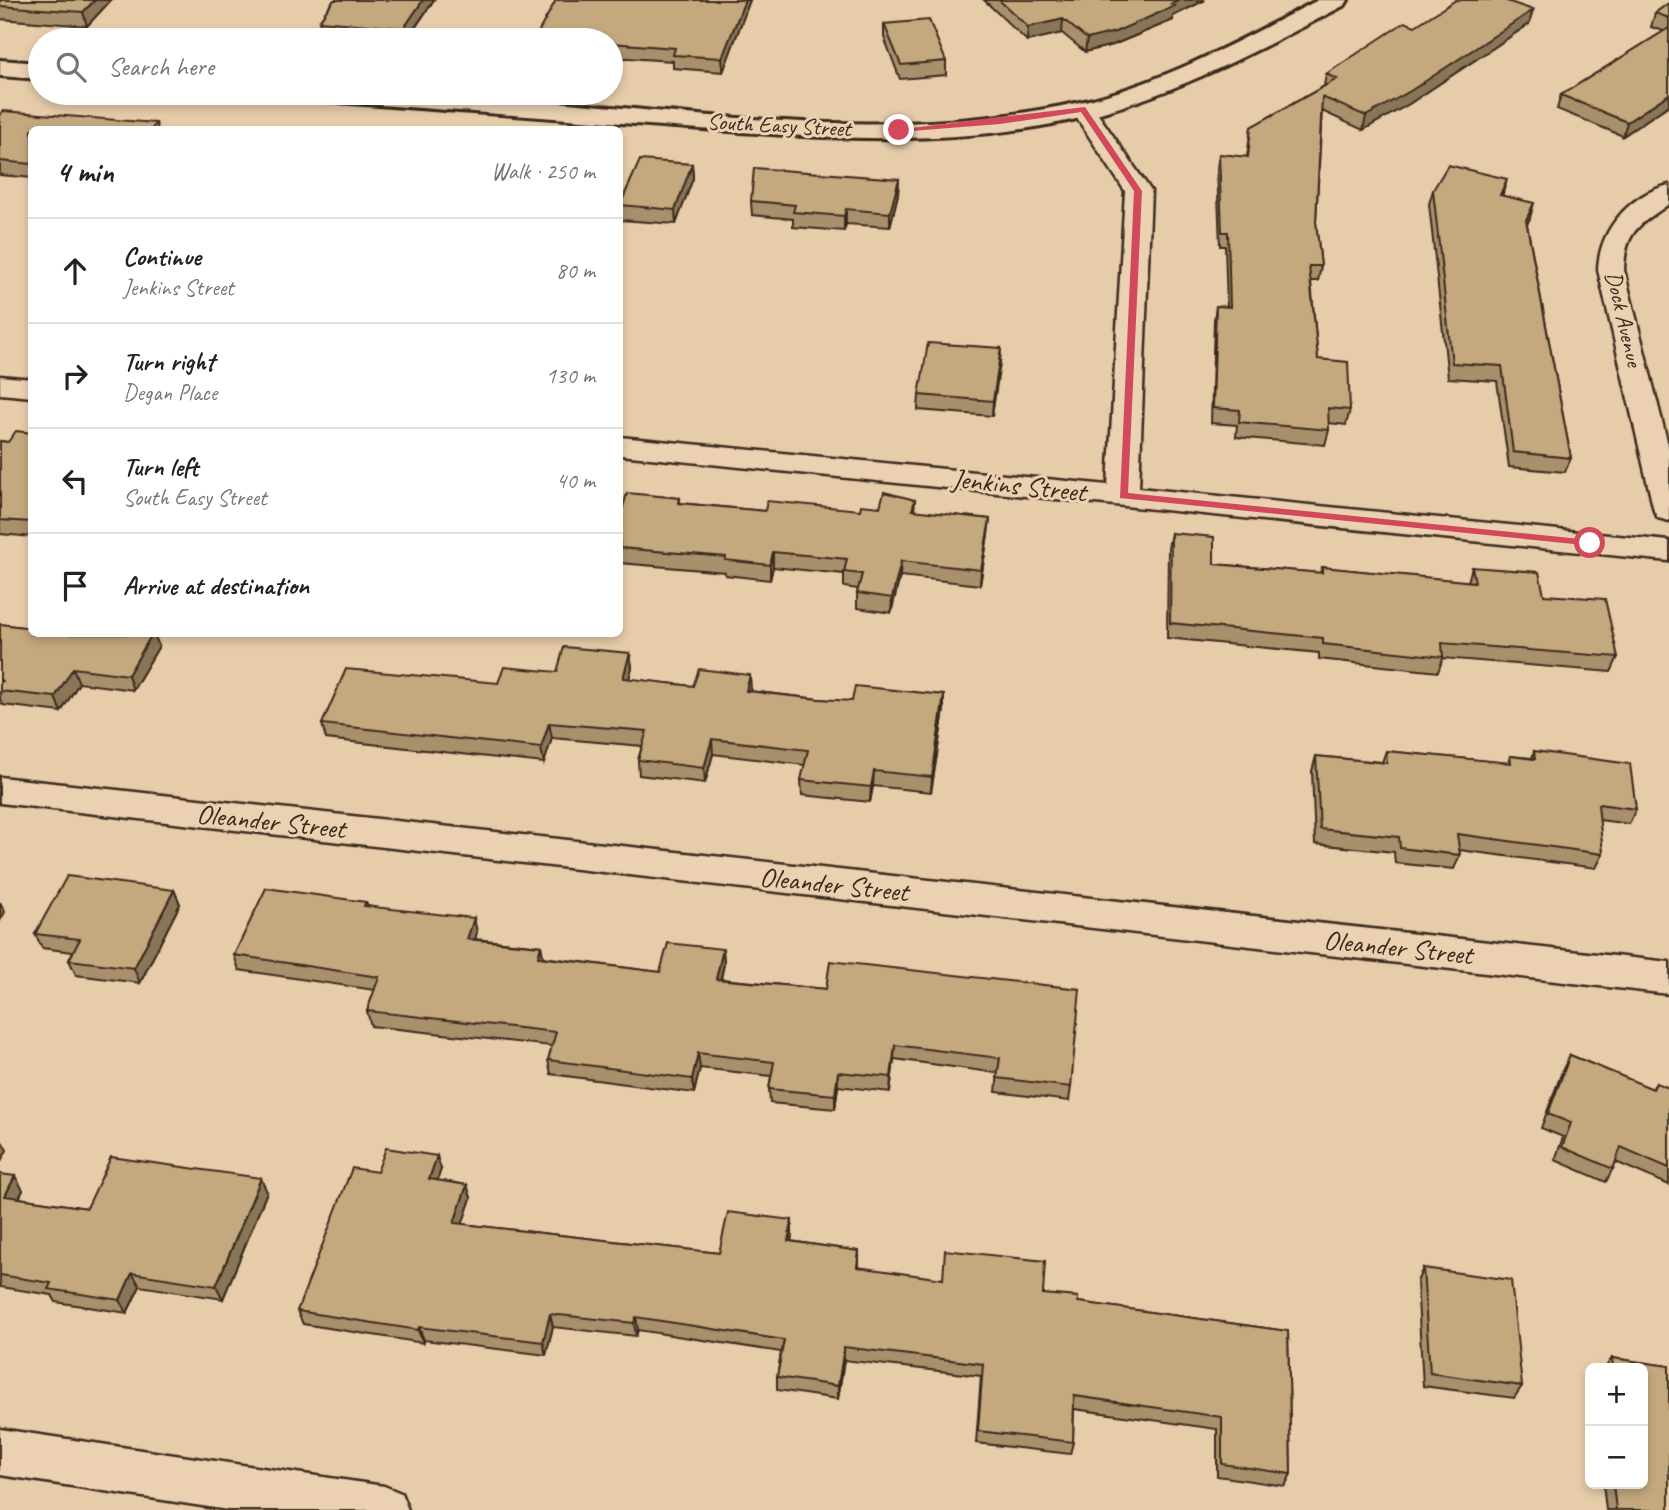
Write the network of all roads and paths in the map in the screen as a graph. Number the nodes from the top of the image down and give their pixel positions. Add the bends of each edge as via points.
1 (1336, 0) edge
2 (0, 68) edge
3 (28, 70) edge
4 (480, 105) edge
5 (1083, 109) junction
6 (1669, 193) edge
7 (0, 385) edge
8 (28, 388) edge
9 (623, 446) edge
10 (1123, 496) junction
11 (1669, 511) edge
12 (1669, 551) edge
13 (0, 790) edge
14 (1669, 978) edge
15 (0, 1452) edge
16 (384, 1510) edge

1 - 5 street, South Easy Street via 1213,64
2 - 3 street
4 - 5 street, South Easy Street via 791,129 899,130 1000,122
5 - 10 street via 1138,191
6 - 11 street, Dock Avenue via 1628,222 1610,247 1611,270
7 - 8 street
9 - 10 street, Jenkins Street
10 - 12 street, Jenkins Street
13 - 14 street, Oleander Street
15 - 16 street

